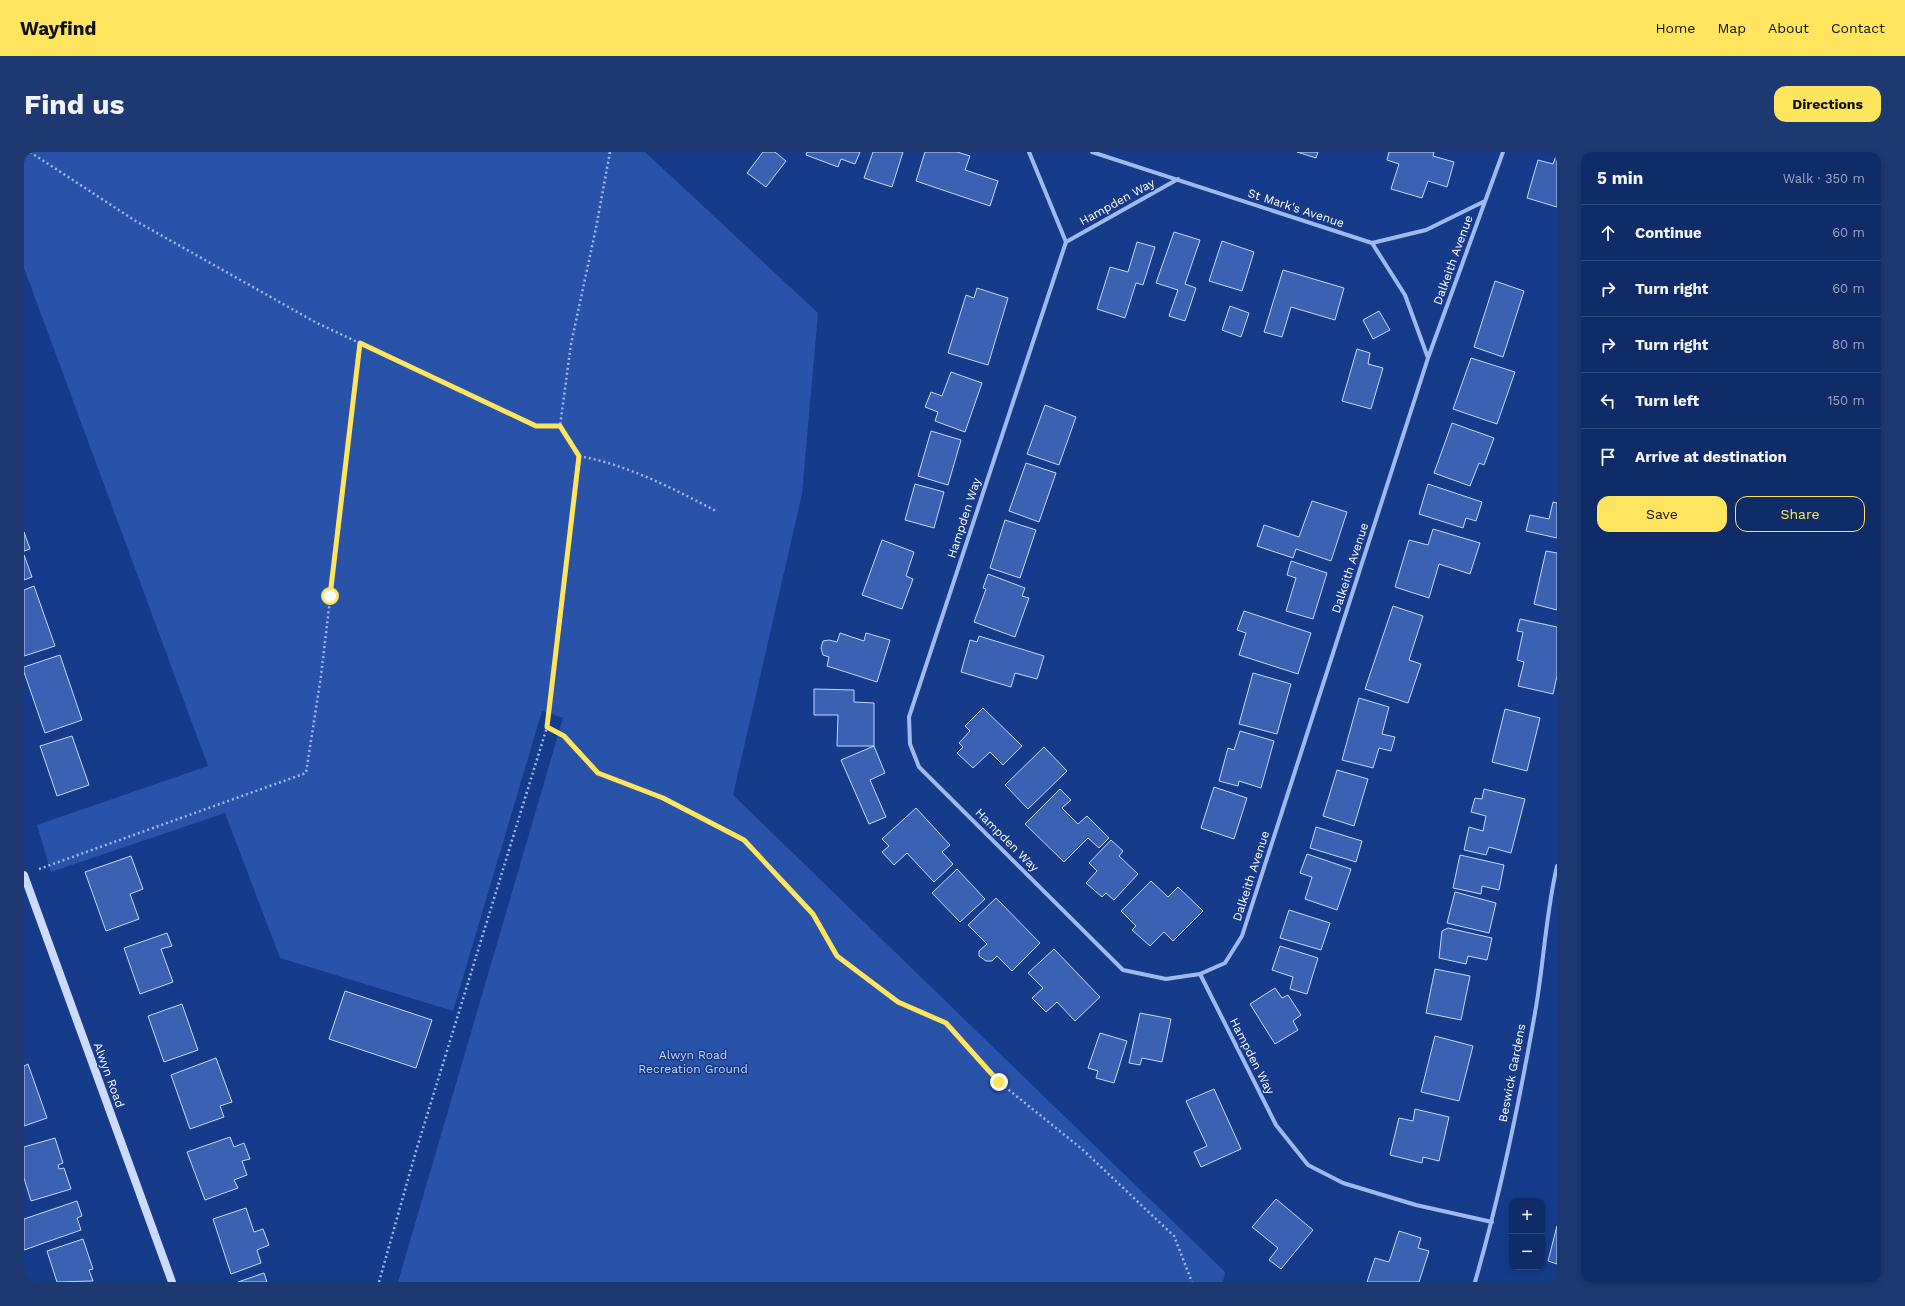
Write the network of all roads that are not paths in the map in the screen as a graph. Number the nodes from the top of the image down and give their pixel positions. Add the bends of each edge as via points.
1 (1029, 152) edge
2 (1092, 152) edge
3 (1504, 152) edge
4 (1178, 179) junction
5 (1485, 201) junction
6 (1066, 242) junction
7 (1372, 243) junction
8 (1428, 358) junction
9 (1557, 866) edge
10 (28, 873) edge
11 (1200, 974) junction
12 (1492, 1222) junction
13 (172, 1282) edge
14 (1475, 1282) edge

1 - 6 street
2 - 4 street, St Mark's Avenue
3 - 5 street, Dalkeith Avenue
4 - 6 street, Hampden Way
4 - 7 street, St Mark's Avenue
5 - 7 street via 1426,230
5 - 8 street, Dalkeith Avenue
6 - 11 street, Hampden Way via 909,717 910,744 919,767 1123,970 1166,979
7 - 8 street via 1405,296
8 - 11 street, Dalkeith Avenue via 1242,936 1225,963
9 - 12 street, Beswick Gardens via 1550,894 1536,1006
10 - 13 street, Alwyn Road
11 - 12 street, Hampden Way via 1276,1125 1308,1165 1343,1184 1416,1205
12 - 14 street, Beswick Gardens

